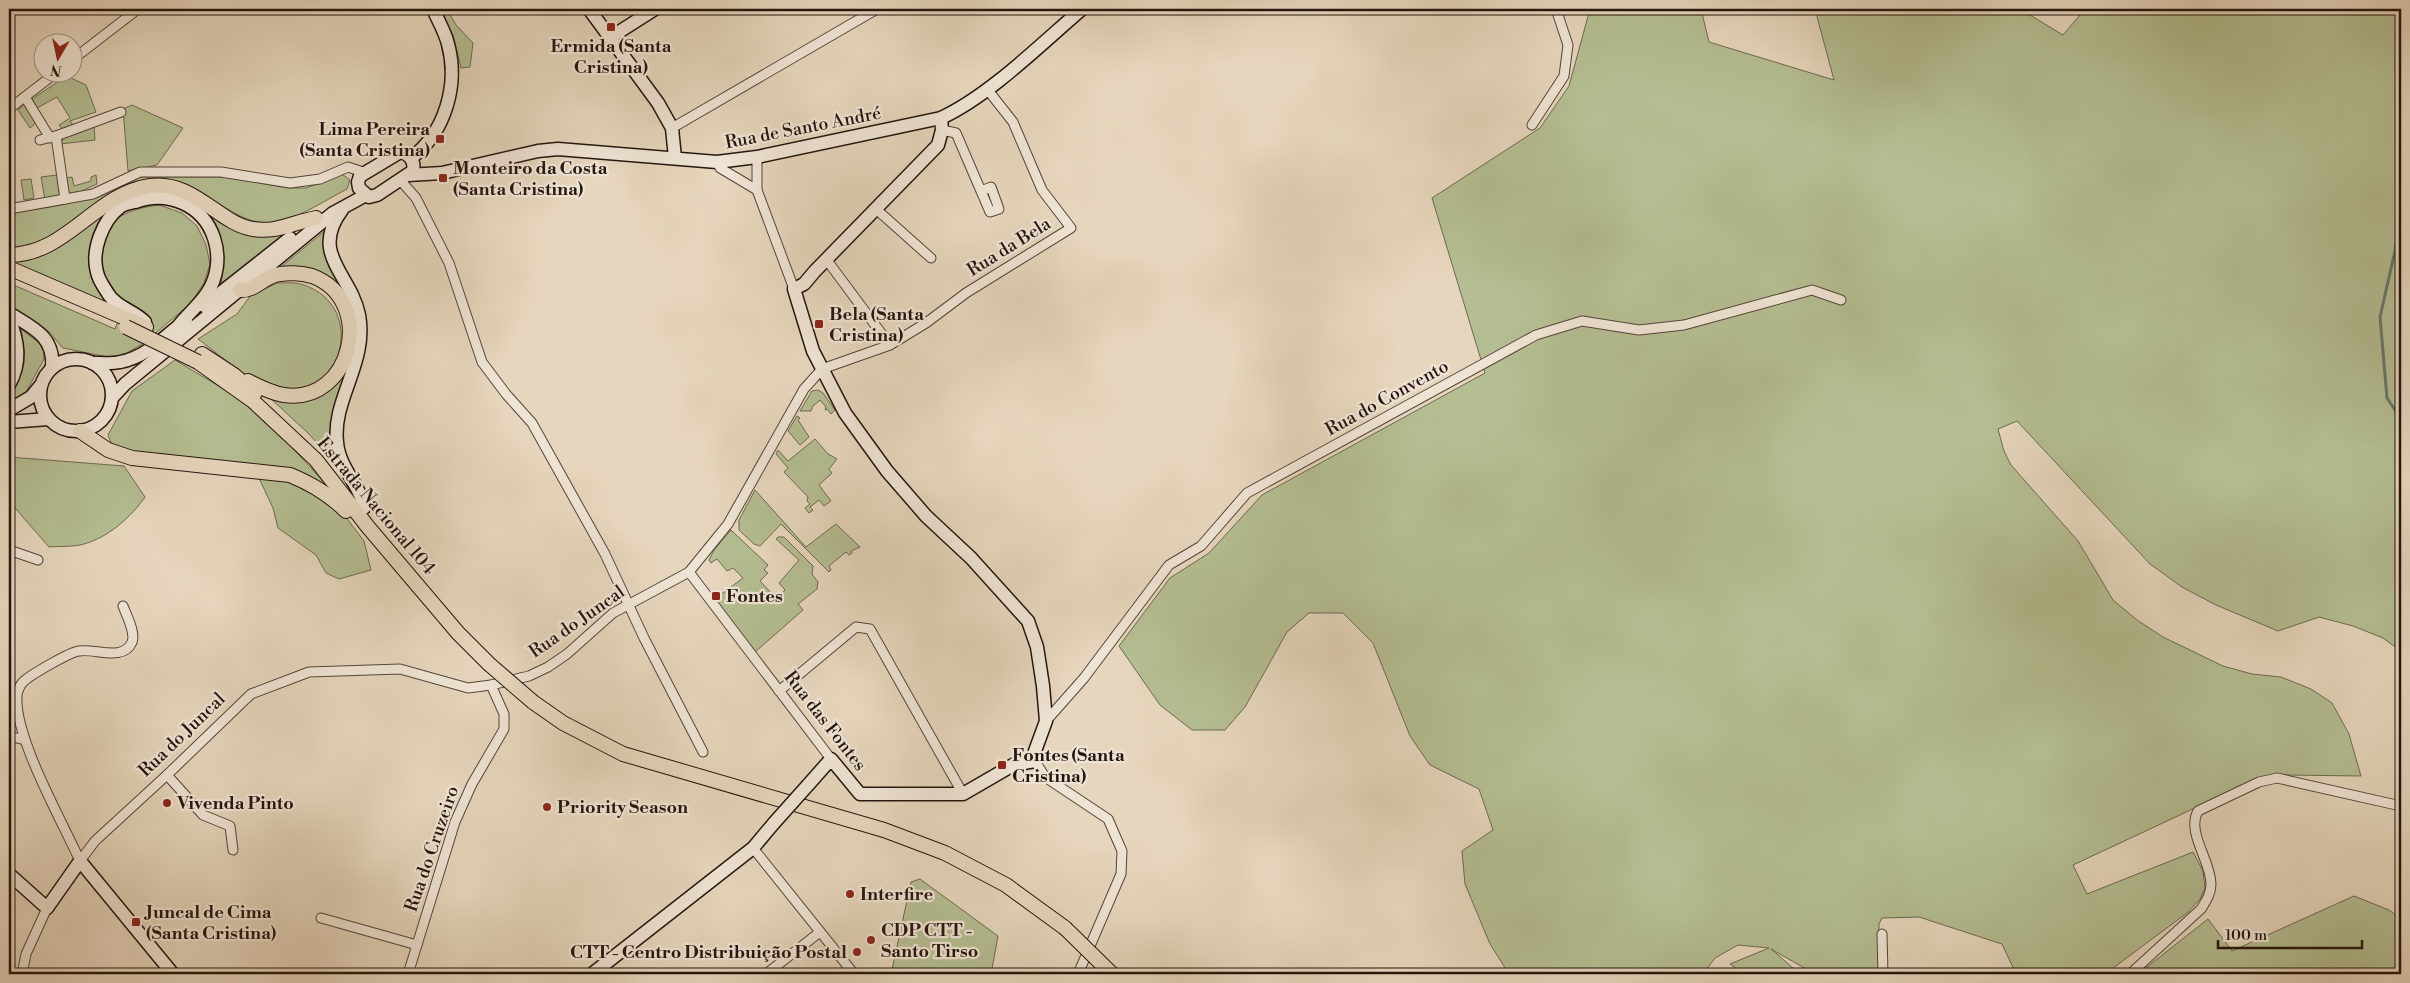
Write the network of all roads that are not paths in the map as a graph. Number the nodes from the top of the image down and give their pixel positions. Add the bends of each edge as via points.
1 (138, 9) edge
2 (433, 9) edge
3 (589, 9) edge
4 (655, 9) edge
5 (877, 9) edge
6 (1082, 9) edge
7 (1556, 9) edge
8 (611, 37) junction
9 (82, 52) edge
10 (44, 82) edge
11 (987, 89) junction
12 (26, 96) junction
13 (9, 109) edge
14 (121, 112) dead end
15 (942, 124) junction
16 (1532, 126) dead end
17 (672, 128) junction
18 (53, 137) junction
19 (40, 140) dead end
20 (757, 157) junction
21 (675, 158) junction
22 (717, 162) junction
23 (408, 170) junction
24 (366, 172) junction
25 (757, 190) junction
26 (981, 191) dead end
27 (363, 192) junction
28 (65, 199) junction
29 (346, 204) junction
30 (9, 208) edge
31 (876, 209) junction
32 (316, 218) junction
33 (9, 255) edge
34 (931, 258) dead end
35 (826, 259) junction
36 (9, 268) edge
37 (9, 276) edge
38 (794, 289) junction
39 (240, 290) junction
40 (1841, 300) dead end
41 (9, 313) edge
42 (9, 318) edge
43 (180, 324) junction
44 (146, 327) junction
45 (890, 346) junction
46 (200, 358) junction
47 (92, 363) junction
48 (52, 367) junction
49 (822, 368) junction
50 (234, 375) junction
51 (9, 385) edge
52 (40, 386) junction
53 (112, 398) junction
54 (9, 410) edge
55 (48, 419) junction
56 (9, 422) edge
57 (80, 431) junction
58 (364, 508) junction
59 (368, 527) junction
60 (9, 550) edge
61 (38, 560) dead end
62 (689, 572) junction
63 (426, 595) junction
64 (629, 605) junction
65 (123, 606) dead end
66 (491, 686) junction
67 (779, 691) junction
68 (1046, 721) junction
69 (9, 736) edge
70 (24, 740) junction
71 (703, 752) dead end
72 (831, 759) junction
73 (1035, 761) junction
74 (167, 776) junction
75 (963, 794) junction
76 (2401, 806) edge
77 (753, 848) junction
78 (233, 850) dead end
79 (80, 861) junction
80 (9, 874) edge
81 (47, 908) junction
82 (321, 918) dead end
83 (820, 932) junction
84 (1882, 934) dead end
85 (417, 945) junction
86 (22, 974) edge
87 (173, 974) edge
88 (408, 974) edge
89 (592, 974) edge
90 (766, 974) edge
91 (854, 974) edge
92 (1078, 974) edge
93 (1112, 974) edge
94 (1883, 974) edge
95 (2130, 974) edge

1 - 9 street
2 - 23 main road via 448,43 451,80 443,118
3 - 8 main road
4 - 8 main road
5 - 17 street
6 - 11 main road, Rua de Santo André
7 - 16 street via 1568,44 1564,76
8 - 17 main road
10 - 12 street
11 - 15 main road, Rua de Santo André
11 - 45 street, Rua da Bela via 1013,122 1042,190 1070,228 966,293
12 - 13 street
12 - 18 street
14 - 18 street
15 - 20 main road, Rua de Santo André
15 - 26 street via 956,133
15 - 31 main road via 938,146
17 - 21 main road
18 - 19 street
18 - 28 street
20 - 22 main road, Rua de Santo André
20 - 25 street
21 - 22 main road, Rua de Santo André
21 - 23 main road, Rua de Santo André via 558,149 435,174
22 - 25 street via 720,168
23 - 24 main road via 406,154 400,152
23 - 27 main road via 377,195
23 - 64 street via 416,198 449,263 482,362 532,423 605,554
24 - 27 main road via 358,182
24 - 28 street via 348,167 320,179 290,183 221,172 140,172 93,194
25 - 38 street
27 - 29 main road
27 - 32 main road
28 - 30 street
29 - 39 main road
29 - 58 main road via 333,224 329,246 332,261 353,296 359,315 360,337 336,441 340,459 364,500
31 - 34 street
31 - 35 main road
32 - 33 main road via 270,230 251,229 197,196 169,187 152,186 116,197 53,244 20,255
32 - 43 main road
35 - 38 main road via 804,284
35 - 45 street
36 - 44 main road, Estrada Nacional 104
37 - 46 main road, Estrada Nacional 104, bridge
38 - 49 main road via 813,351
39 - 50 main road via 247,290 274,275 313,276 330,287 342,302 348,315 351,337 347,357 337,374 325,386 304,395 284,396
39 - 53 main road
40 - 68 street, Rua do Convento via 1812,290 1684,325 1639,330 1582,321 1536,335 1247,493 1201,546 1169,565 1084,678
41 - 48 main road via 49,343
42 - 51 main road via 17,339 18,355 17,368
43 - 44 main road via 207,293 218,264 217,248 210,225 186,204 168,198 144,198 121,206 105,226 96,248 96,271 108,295 125,310 145,320
43 - 47 main road via 136,357 120,362
44 - 46 main road, Estrada Nacional 104
45 - 49 street, Rua da Bela
46 - 50 main road, Estrada Nacional 104
46 - 59 main road, Estrada Nacional 104 via 253,401 316,460
47 - 48 main road via 72,359
47 - 53 main road via 108,377
48 - 52 main road
49 - 62 street, Rua do Juncal via 804,389 728,524
49 - 68 main road via 844,413 887,471 1028,621 1037,647
50 - 58 main road, Estrada Nacional 104 via 320,454
52 - 54 main road via 31,397
52 - 55 main road via 41,404
53 - 57 main road via 110,408 98,424
55 - 56 main road
55 - 57 main road via 57,426
57 - 59 main road via 108,450 132,458 290,475 332,496 360,526
58 - 63 main road, Estrada Nacional 104
59 - 63 main road, Estrada Nacional 104
60 - 61 street
62 - 64 street, Rua do Juncal
62 - 67 street, Rua das Fontes
63 - 93 main road, bridge via 489,664 563,723 623,754 653,765 884,830 945,853 1006,885 1065,928
64 - 66 street, Rua do Juncal via 613,613 548,667 530,676
64 - 71 street
65 - 70 street via 132,636 132,642 126,649 117,653 80,650 22,682 17,702
66 - 74 street, Rua do Juncal via 468,688 400,669 309,672 251,694
66 - 85 street, Rua do Cruzeiro via 504,714 504,729 472,784 455,822
67 - 72 street, Rua das Fontes
67 - 75 street via 856,627 870,629
68 - 73 main road via 1034,751
69 - 70 street
70 - 79 street
72 - 75 main road, Rua das Fontes via 860,794
72 - 77 main road, bridge
73 - 75 main road via 1013,765
73 - 92 street via 1045,777 1108,819 1122,852 1121,874
74 - 78 street via 203,815 230,826
74 - 79 street, Rua do Juncal via 95,841
76 - 95 street via 2277,778 2259,782 2198,811 2194,818 2195,827 2209,870 2209,897 2201,909
77 - 83 street
77 - 89 main road
79 - 81 main road, Rua do Juncal
79 - 87 main road
80 - 81 main road
81 - 86 street, Rua do Juncal via 26,954
82 - 85 street
83 - 90 street
83 - 91 street
84 - 94 street
85 - 88 street, Rua do Cruzeiro

